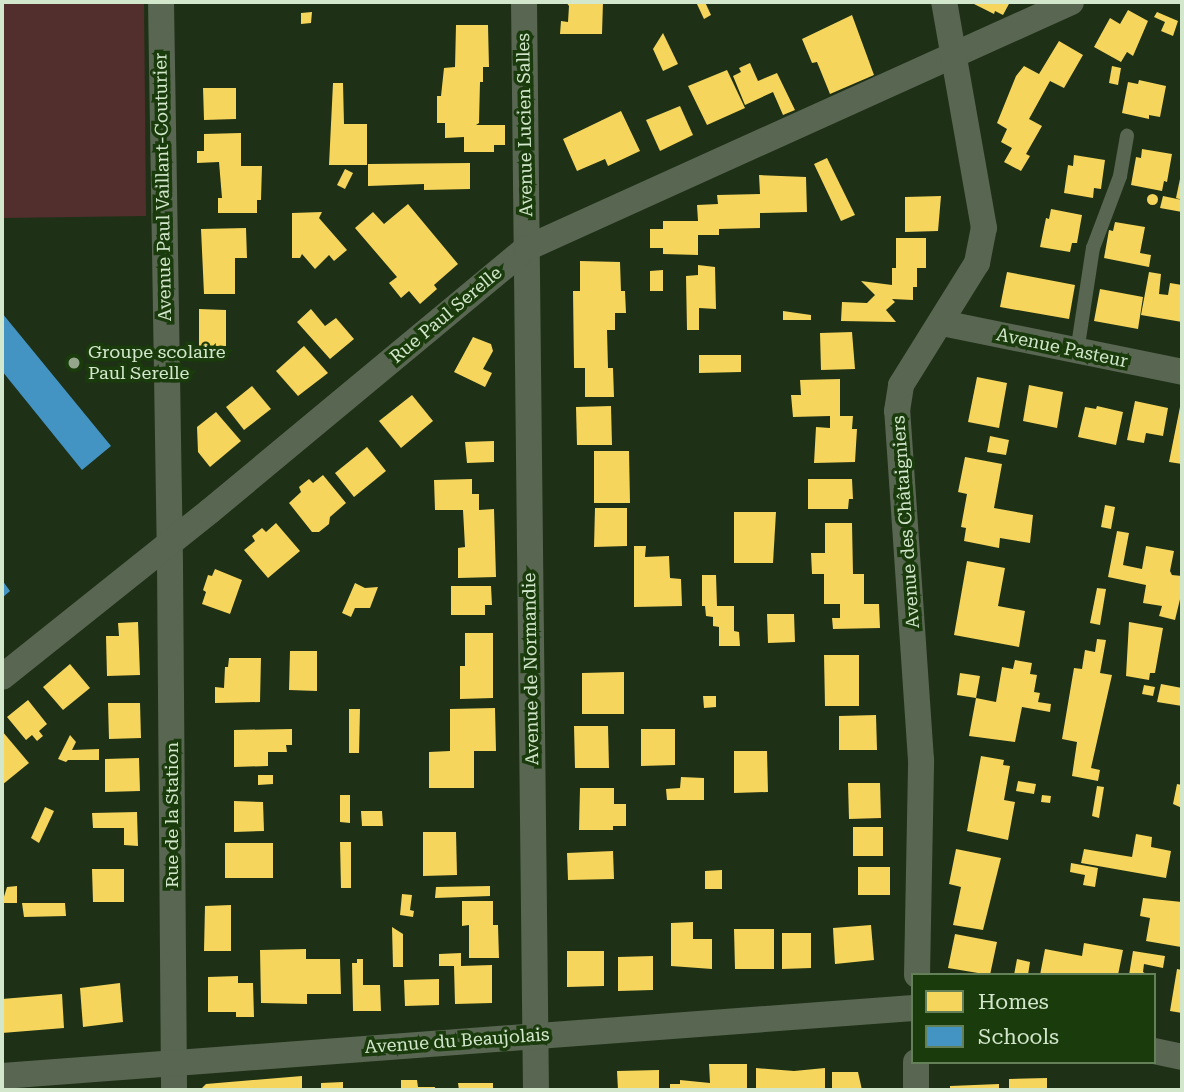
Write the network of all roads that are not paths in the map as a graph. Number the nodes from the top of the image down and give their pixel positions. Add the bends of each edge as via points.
1 (161, 2) edge
2 (524, 2) edge
3 (944, 2) edge
4 (1071, 2) edge
5 (953, 54) junction
6 (1126, 136) dead end
7 (527, 248) junction
8 (942, 323) junction
9 (1076, 352) junction
10 (1182, 372) edge
11 (170, 540) junction
12 (2, 677) edge
13 (917, 973) edge
14 (911, 1008) edge
15 (535, 1035) junction
16 (1156, 1051) edge
17 (1182, 1057) edge
18 (174, 1062) junction
19 (916, 1064) edge
20 (2, 1076) edge
21 (174, 1090) edge
22 (536, 1090) edge
23 (916, 1090) edge

1 - 11 street, Avenue Paul Vaillant-Couturier
2 - 7 street, Avenue Lucien Salles
3 - 5 street, Avenue des Châtaigniers
4 - 5 street, Rue Paul Serelle
5 - 7 street, Rue Paul Serelle
5 - 8 street, Avenue des Châtaigniers via 984,228 977,264
6 - 9 lane via 1120,176 1093,248
7 - 11 street, Rue Paul Serelle
7 - 15 street, Avenue de Normandie
8 - 9 street, Avenue Pasteur
8 - 13 street, Avenue des Châtaigniers via 901,385 897,411 921,760
9 - 10 street, Avenue Pasteur
11 - 12 street, Rue Paul Serelle
11 - 18 street, Rue de la Station
14 - 15 street, Avenue du Beaujolais
15 - 18 street, Avenue du Beaujolais
15 - 22 street, Avenue de Normandie
16 - 17 street
18 - 20 street, Avenue du Beaujolais
18 - 21 street, Rue de la Station
19 - 23 street

